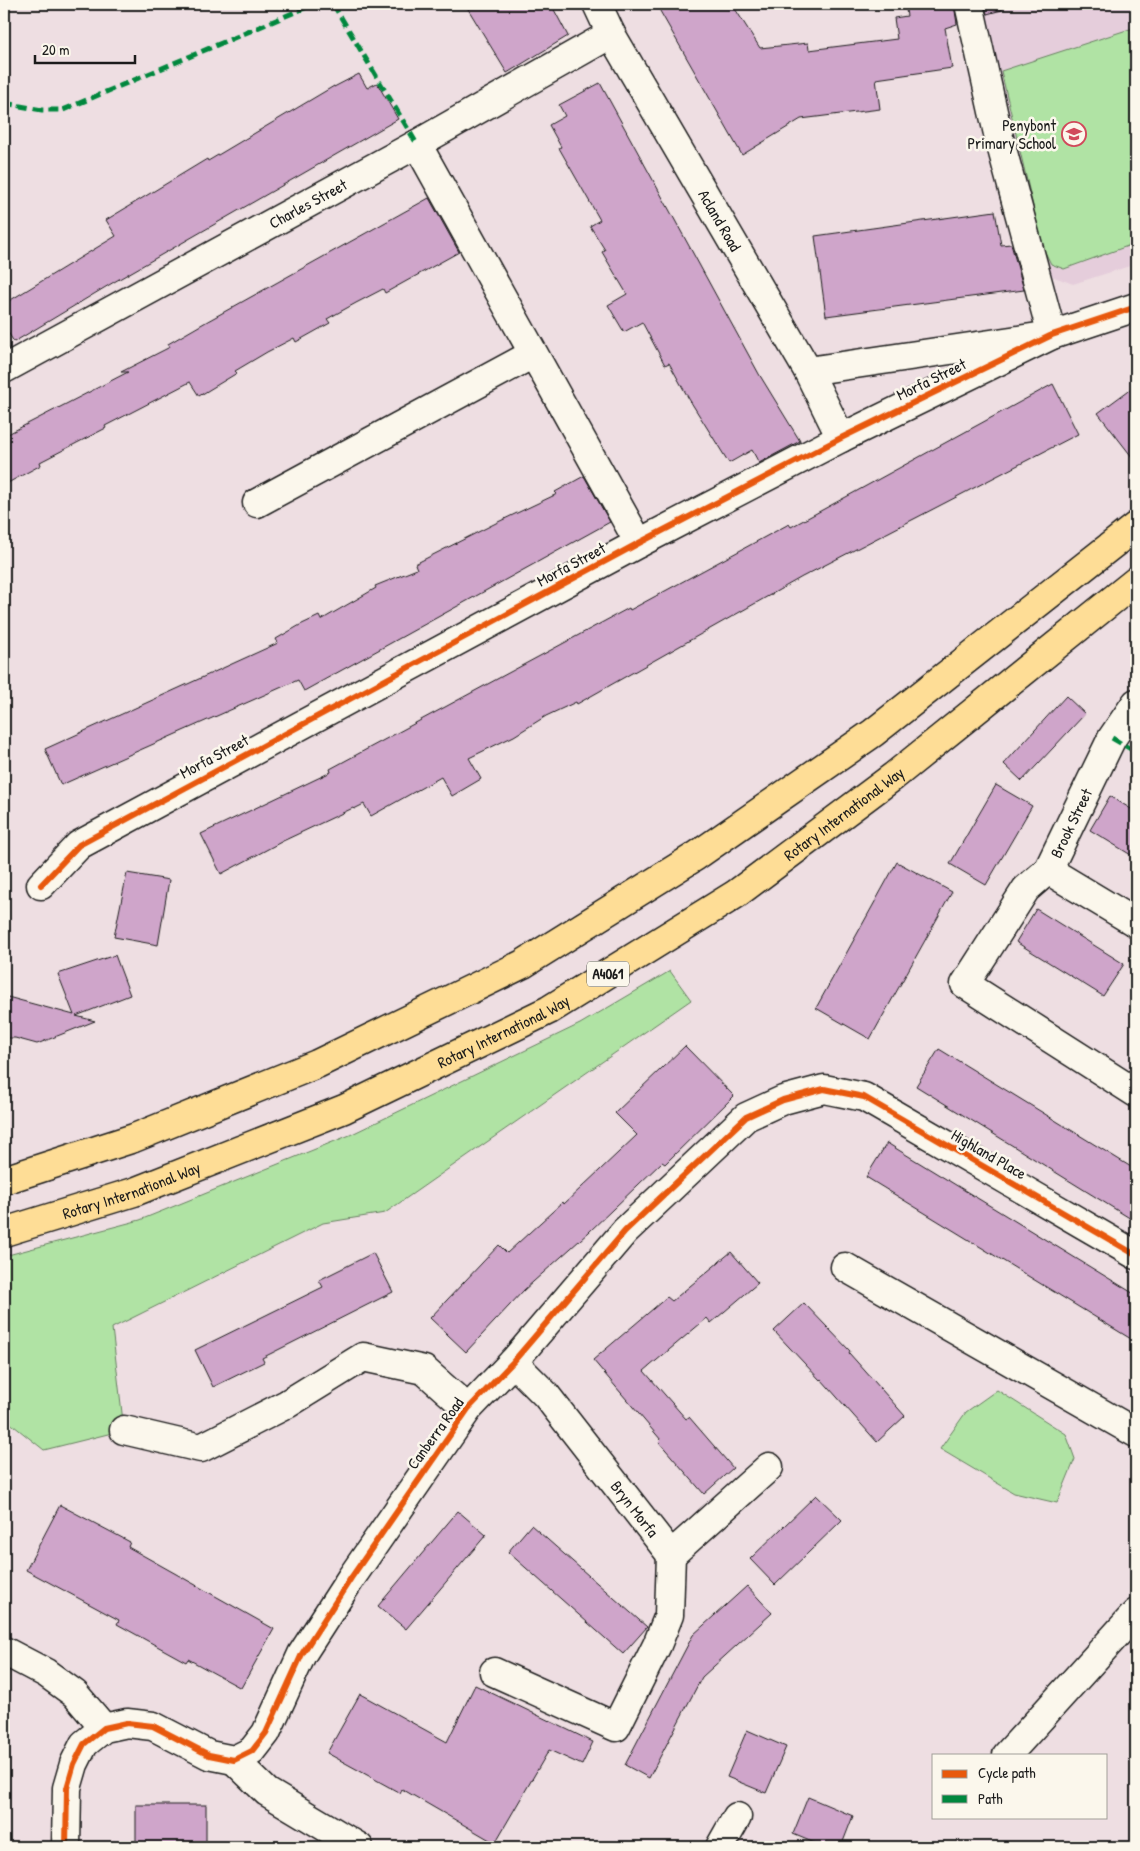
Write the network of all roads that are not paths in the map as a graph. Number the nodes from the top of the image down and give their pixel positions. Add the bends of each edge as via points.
1 (597, 4) edge
2 (969, 4) edge
3 (610, 34) junction
4 (417, 144) junction
5 (1136, 307) edge
6 (1052, 335) junction
7 (533, 354) junction
8 (4, 370) edge
9 (808, 371) junction
10 (841, 438) junction
11 (257, 503) dead end
12 (1136, 526) edge
13 (639, 543) junction
14 (1136, 581) edge
15 (1136, 703) edge
16 (1048, 870) junction
17 (41, 884) dead end
18 (1136, 923) edge
19 (824, 1088) joint
20 (1136, 1092) edge
21 (4, 1180) edge
22 (4, 1232) edge
23 (1136, 1256) edge
24 (845, 1267) dead end
25 (513, 1362) junction
26 (468, 1409) junction
27 (124, 1430) dead end
28 (1136, 1433) edge
29 (769, 1467) dead end
30 (671, 1555) junction
31 (1136, 1613) edge
32 (4, 1651) edge
33 (494, 1672) dead end
34 (104, 1728) junction
35 (1008, 1754) edge
36 (234, 1760) junction
37 (737, 1817) dead end
38 (66, 1847) edge
39 (359, 1847) edge
40 (720, 1847) edge

1 - 3 street, Acland Road
2 - 6 street via 998,134
3 - 4 street, Charles Street
3 - 9 street, Acland Road
4 - 7 street
4 - 8 street, Charles Street
5 - 6 street, Morfa Street
6 - 9 street, Morfa Street
6 - 10 street, Morfa Street
7 - 11 street
7 - 13 street
9 - 10 street, Acland Road
10 - 13 street, Morfa Street
12 - 21 main road via 873,733 696,856 522,964 317,1064 134,1138
13 - 17 street, Morfa Street via 79,845
14 - 22 main road, Rotary International Way / A4061 via 894,776 736,894 549,1010 344,1109 134,1192
15 - 16 street, Brook Street via 1112,738
16 - 18 street, Brook Street
16 - 20 street via 1026,889 965,984
19 - 23 street, Highland Place via 864,1097
19 - 25 street, Canberra Road via 783,1100 746,1117 625,1231
24 - 28 street
25 - 26 street, Canberra Road
25 - 30 street, Bryn Morfa via 546,1396
26 - 27 street via 424,1370 363,1357 287,1404 201,1448
26 - 36 street, Canberra Road via 350,1578 302,1654 266,1733 252,1751
29 - 30 street
30 - 33 street via 669,1615 616,1727
31 - 35 street
32 - 34 street via 46,1673 75,1694
34 - 36 street via 127,1723 153,1726 209,1755
34 - 38 street via 84,1744 72,1772 67,1788
36 - 39 street via 267,1792
37 - 40 street

